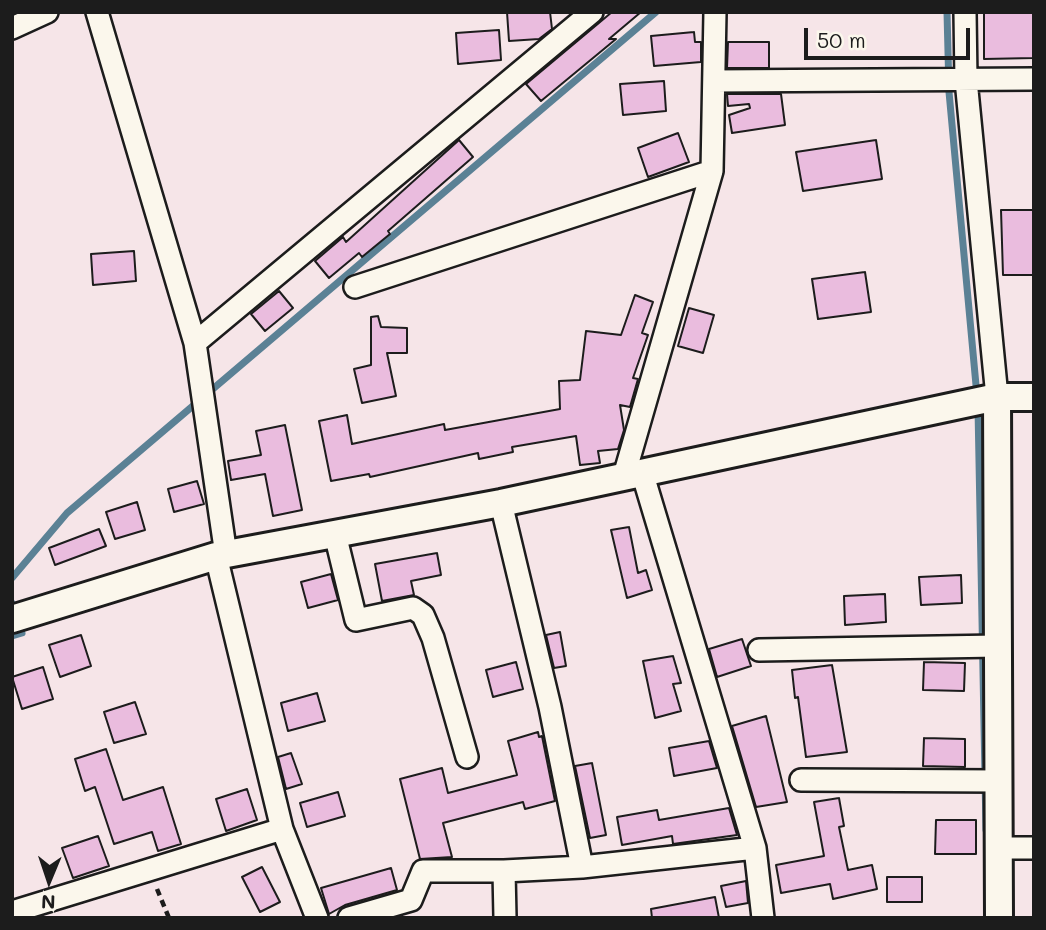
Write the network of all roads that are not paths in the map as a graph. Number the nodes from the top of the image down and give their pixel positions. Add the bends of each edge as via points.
1 (47, 12) edge
2 (97, 12) edge
3 (592, 12) edge
4 (715, 12) edge
5 (965, 12) edge
6 (12, 28) edge
7 (966, 79) junction
8 (1034, 79) edge
9 (714, 81) junction
10 (712, 171) junction
11 (355, 288) dead end
12 (195, 343) junction
13 (997, 397) junction
14 (1034, 397) edge
15 (633, 474) junction
16 (501, 503) junction
17 (335, 534) junction
18 (221, 556) junction
19 (12, 618) edge
20 (998, 646) junction
21 (759, 650) dead end
22 (467, 757) dead end
23 (802, 780) dead end
24 (999, 781) junction
25 (282, 829) junction
26 (755, 848) junction
27 (1000, 848) junction
28 (1034, 848) edge
29 (582, 867) junction
30 (504, 871) junction
31 (12, 912) edge
32 (317, 918) edge
33 (349, 918) edge
34 (505, 918) edge
35 (764, 918) edge
36 (999, 918) edge

1 - 6 street
2 - 12 street
3 - 12 street
4 - 9 street
5 - 7 street
7 - 8 street
7 - 9 street
7 - 13 street
9 - 10 street
10 - 11 street
10 - 15 street
12 - 18 street
13 - 14 street
13 - 15 street
13 - 20 street
15 - 16 street
15 - 26 street
16 - 17 street
16 - 29 street
17 - 18 street
17 - 22 street via 356,620 413,608 423,615
18 - 19 street
18 - 25 street
20 - 21 street
20 - 24 street
23 - 24 street
24 - 27 street
25 - 31 street
25 - 32 street
26 - 29 street
26 - 35 street
27 - 28 street
27 - 36 street
29 - 30 street
30 - 33 street via 423,871 411,900
30 - 34 street

